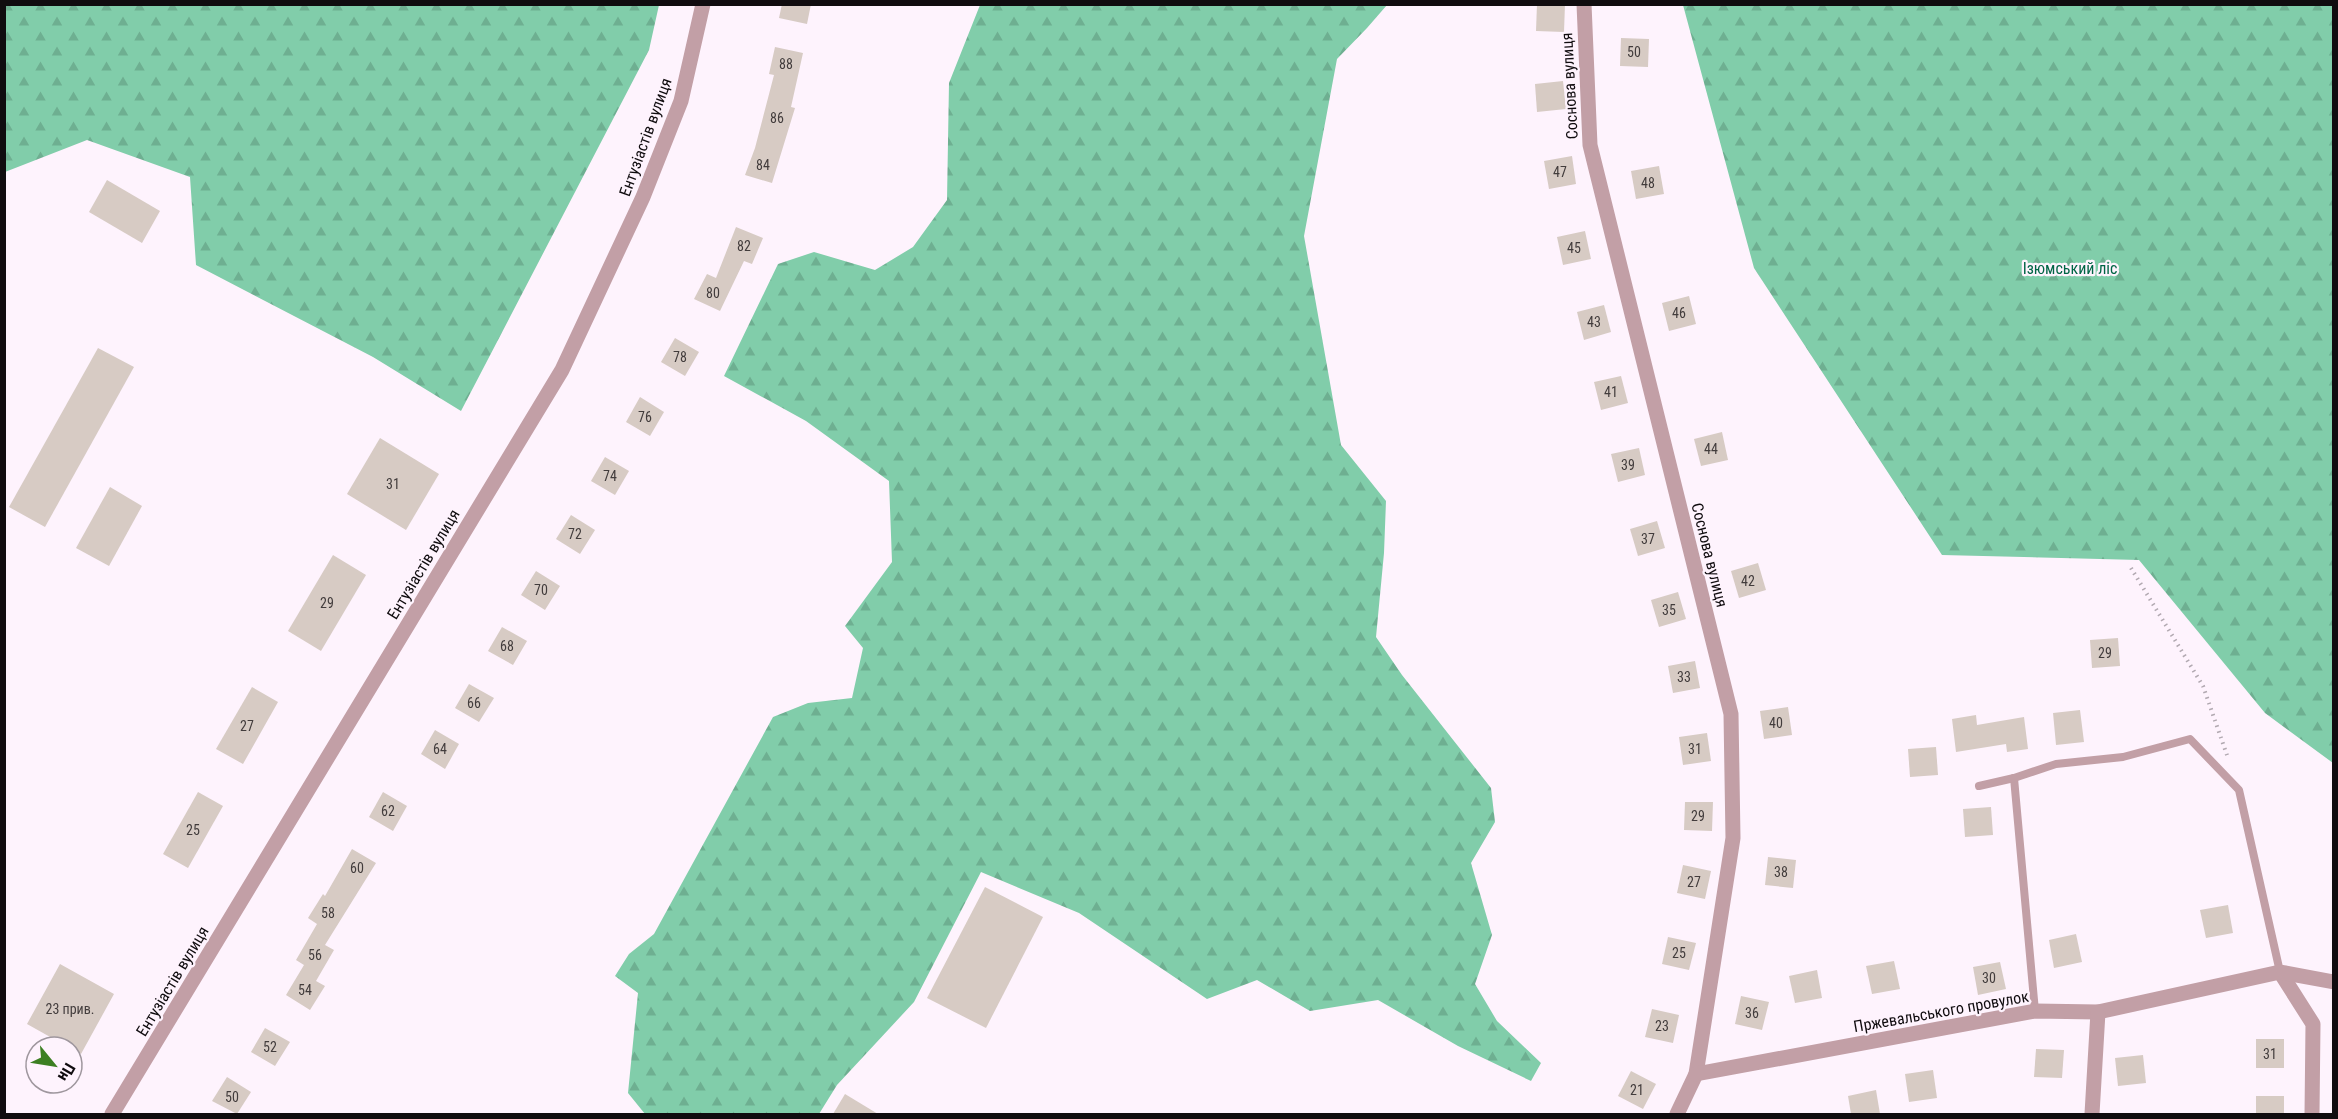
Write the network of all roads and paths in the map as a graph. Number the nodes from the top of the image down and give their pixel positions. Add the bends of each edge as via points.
1 (703, 4) edge
2 (1584, 4) edge
3 (2131, 567) dead end
4 (2228, 759) dead end
5 (2014, 778) junction
6 (1979, 786) dead end
7 (2280, 972) junction
8 (2334, 982) edge
9 (2034, 1011) junction
10 (2098, 1012) junction
11 (1696, 1074) junction
12 (112, 1114) edge
13 (1677, 1114) edge
14 (2092, 1114) edge
15 (2312, 1114) edge

1 - 12 street, Ентузіастів вулиця via 681,101 643,197 561,370
2 - 11 street, Соснова вулиця via 1590,145 1731,714 1733,838
3 - 4 path via 2203,686
5 - 6 lane
5 - 7 lane via 2056,764 2123,757 2190,739 2239,790
5 - 9 lane
7 - 8 street, Пржевальського провулок
7 - 10 street, Пржевальського провулок
7 - 15 street via 2313,1024
9 - 10 street, Пржевальського провулок
9 - 11 street, Пржевальського провулок
10 - 14 street
11 - 13 street, Соснова вулиця

